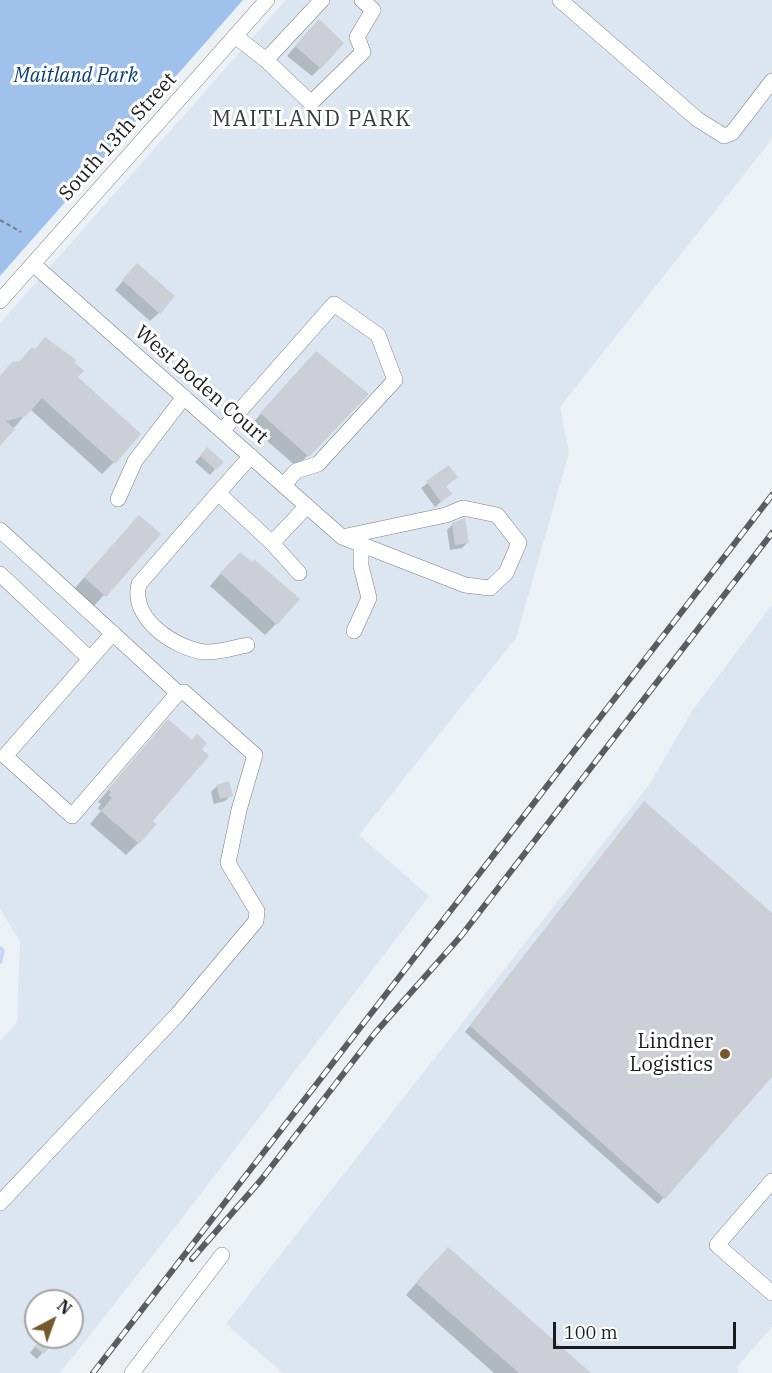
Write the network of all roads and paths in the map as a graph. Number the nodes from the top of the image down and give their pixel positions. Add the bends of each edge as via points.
1 (267, 0) edge
2 (322, 0) edge
3 (362, 0) edge
4 (560, 0) edge
5 (235, 36) junction
6 (266, 60) junction
7 (772, 81) edge
8 (0, 220) edge
9 (21, 232) dead end
10 (33, 264) junction
11 (0, 301) edge
12 (184, 397) junction
13 (222, 431) junction
14 (251, 456) junction
15 (284, 485) junction
16 (218, 493) junction
17 (118, 499) dead end
18 (307, 506) junction
19 (0, 530) edge
20 (342, 537) junction
21 (272, 543) junction
22 (361, 545) junction
23 (299, 573) dead end
24 (0, 574) edge
25 (354, 631) dead end
26 (113, 633) junction
27 (247, 645) dead end
28 (90, 659) junction
29 (178, 693) junction
30 (772, 1181) edge
31 (0, 1203) edge
32 (222, 1255) dead end
33 (772, 1293) edge
34 (132, 1373) edge

1 - 5 street, South 13th Street
2 - 6 street
3 - 6 street via 373,10 357,37 363,52 311,103
4 - 7 street via 688,111 724,136 732,133
5 - 6 street
5 - 10 street, South 13th Street
8 - 9 path
10 - 11 street, South 13th Street
10 - 12 street, West Boden Court
12 - 13 street, West Boden Court
12 - 17 street via 135,461
13 - 14 street, West Boden Court
13 - 15 street via 334,304 378,335 395,380 318,464 296,471
14 - 15 street, West Boden Court
14 - 16 street
15 - 18 street, West Boden Court
16 - 21 street
16 - 27 street via 137,591 147,618 173,641 206,652
18 - 20 street, West Boden Court
18 - 21 street
19 - 26 street
20 - 22 street, West Boden Court
20 - 22 street, West Boden Court via 463,508 497,515 519,543 506,573 490,588 465,585
21 - 23 street
22 - 25 street via 361,566 369,598
24 - 28 street
26 - 28 street
26 - 29 street
28 - 29 street via 5,756 72,816
29 - 31 street via 184,692 255,754 228,863 257,911 256,921 177,1015
30 - 33 street via 717,1245
32 - 34 street

